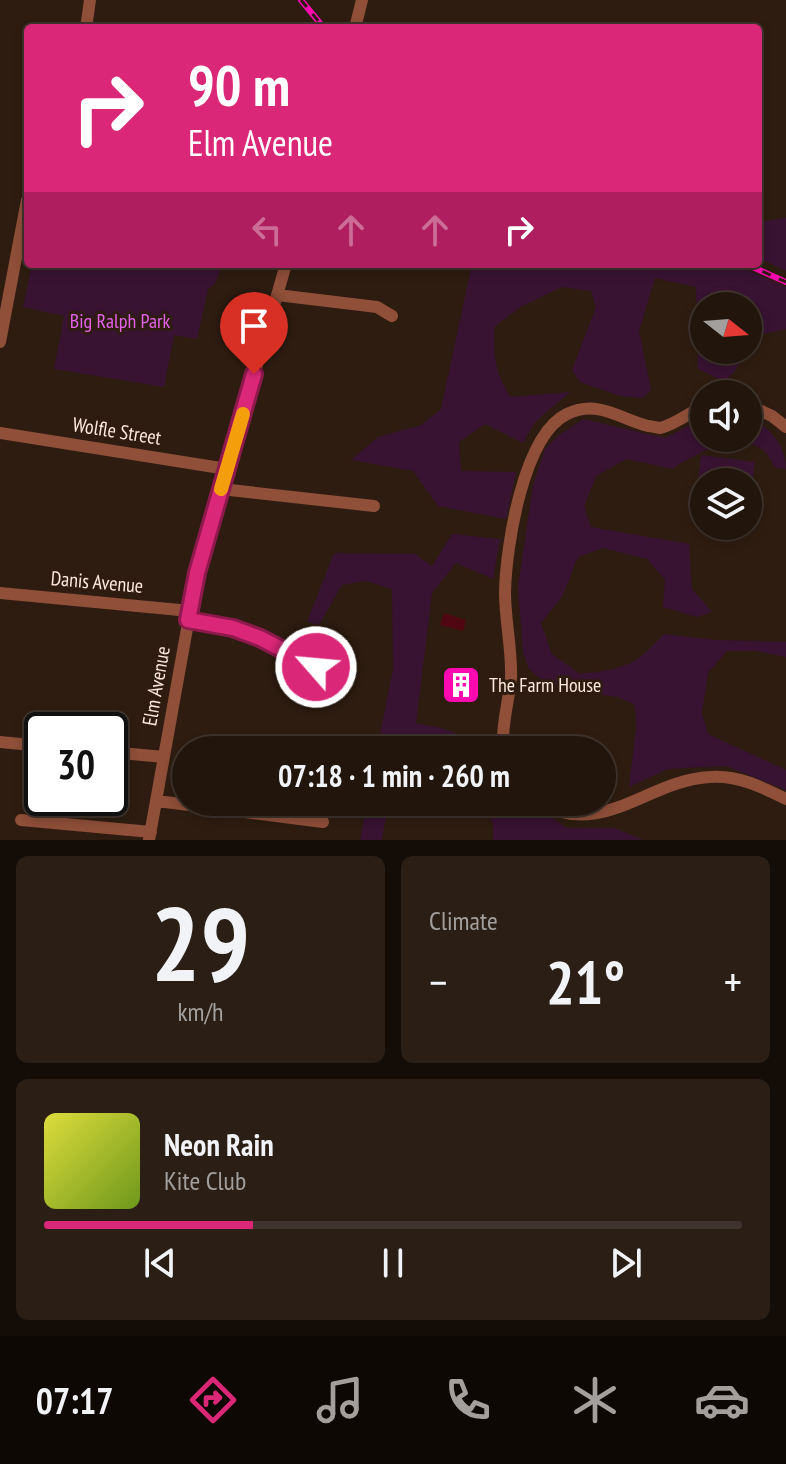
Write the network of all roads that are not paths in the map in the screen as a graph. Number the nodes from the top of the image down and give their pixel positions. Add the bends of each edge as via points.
1 (90, 0) edge
2 (362, 0) edge
3 (87, 24) edge
4 (356, 24) edge
5 (24, 216) edge
6 (285, 268) edge
7 (277, 295) junction
8 (392, 316) dead end
9 (0, 342) edge
10 (762, 411) edge
11 (690, 413) edge
12 (786, 427) edge
13 (0, 433) edge
14 (227, 469) junction
15 (221, 489) junction
16 (374, 506) dead end
17 (0, 593) edge
18 (189, 615) junction
19 (316, 667) dead end
20 (503, 736) edge
21 (0, 742) edge
22 (24, 744) edge
23 (128, 754) edge
24 (164, 757) junction
25 (786, 799) edge
26 (157, 801) junction
27 (616, 812) edge
28 (21, 820) dead end
29 (323, 822) dead end
30 (150, 836) edge

1 - 3 street
2 - 4 street
5 - 9 street
6 - 7 street, Elm Avenue
7 - 8 street via 377,307
7 - 14 street, Elm Avenue
10 - 12 street
11 - 20 street via 659,428 598,407 582,408 565,415 540,441 522,486 506,575 511,676
13 - 14 street, Wolfle Street
14 - 15 street, Elm Avenue
15 - 16 street
15 - 18 street, Elm Avenue
17 - 18 street, Danis Avenue
18 - 19 street, Danis Avenue via 247,633
18 - 24 street, Elm Avenue
21 - 22 street
23 - 24 street
24 - 26 street, Elm Avenue
25 - 27 street via 751,783 709,777 661,789
26 - 29 street
26 - 30 street, Elm Avenue
28 - 30 street

